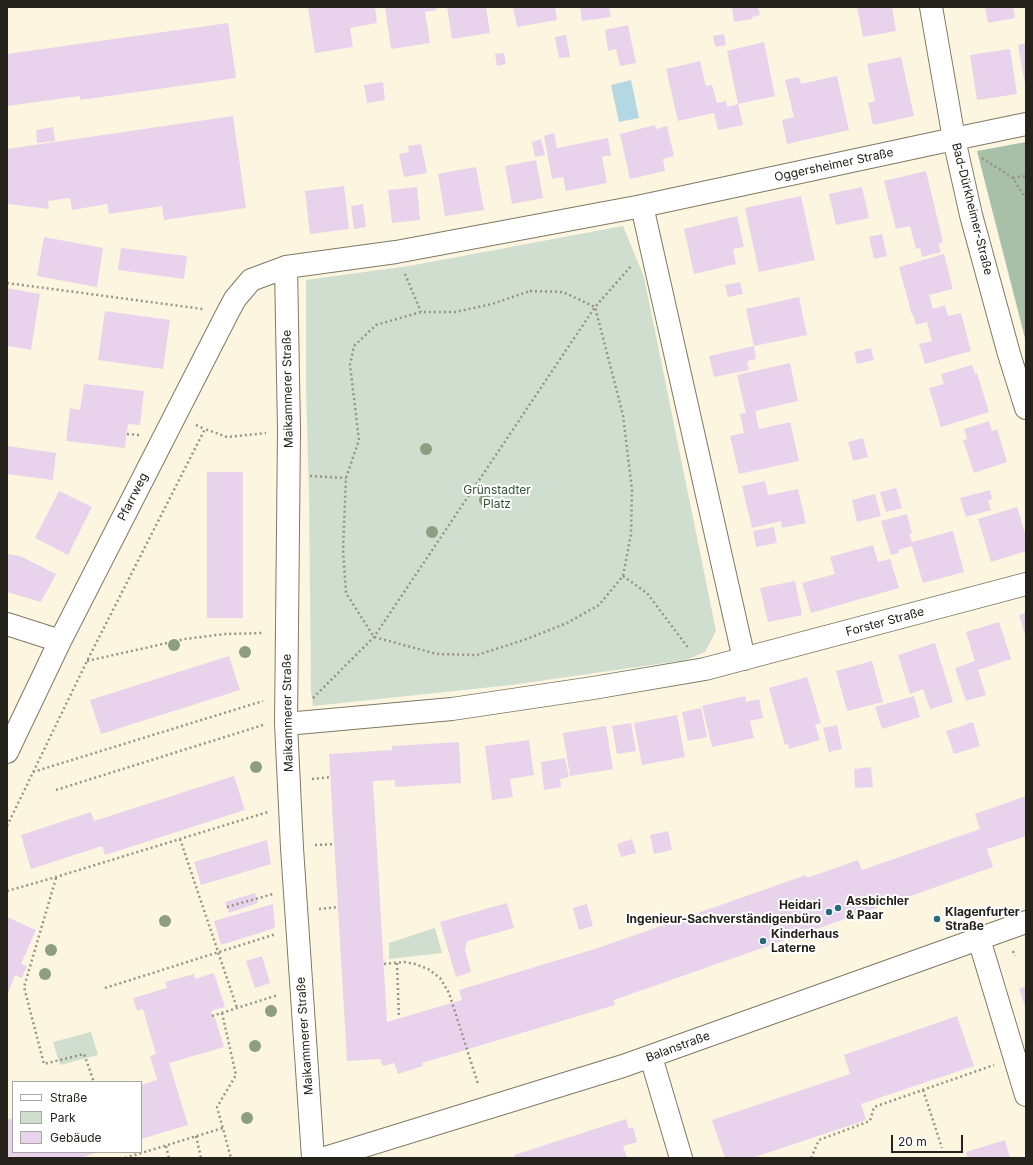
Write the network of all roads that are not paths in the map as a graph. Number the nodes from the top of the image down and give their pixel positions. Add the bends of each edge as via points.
1 (931, 7) edge
2 (1026, 124) edge
3 (954, 139) junction
4 (642, 206) junction
5 (286, 267) junction
6 (1026, 408) edge
7 (1026, 584) edge
8 (7, 624) edge
9 (60, 641) junction
10 (744, 659) junction
11 (286, 720) junction
12 (7, 752) edge
13 (1026, 922) edge
14 (979, 939) junction
15 (651, 1057) junction
16 (1026, 1095) edge
17 (313, 1158) edge
18 (325, 1158) edge
19 (681, 1158) edge

1 - 3 street, Bad-Dürkheimer-Straße
2 - 3 street, Oggersheimer Straße
3 - 4 street, Oggersheimer Straße
3 - 6 street, Bad-Dürkheimer-Straße via 971,215
4 - 5 street via 396,252
4 - 10 street
5 - 9 street, Pfarrweg via 251,280 235,299
5 - 11 street, Maikammerer Straße via 289,431
7 - 10 street, Forster Straße
8 - 9 street
9 - 12 street, Pfarrweg
10 - 11 street via 705,669 452,709
11 - 17 street, Maikammerer Straße
13 - 14 street, Balanstraße
14 - 15 street, Balanstraße
14 - 16 street
15 - 18 street, Balanstraße
15 - 19 street

